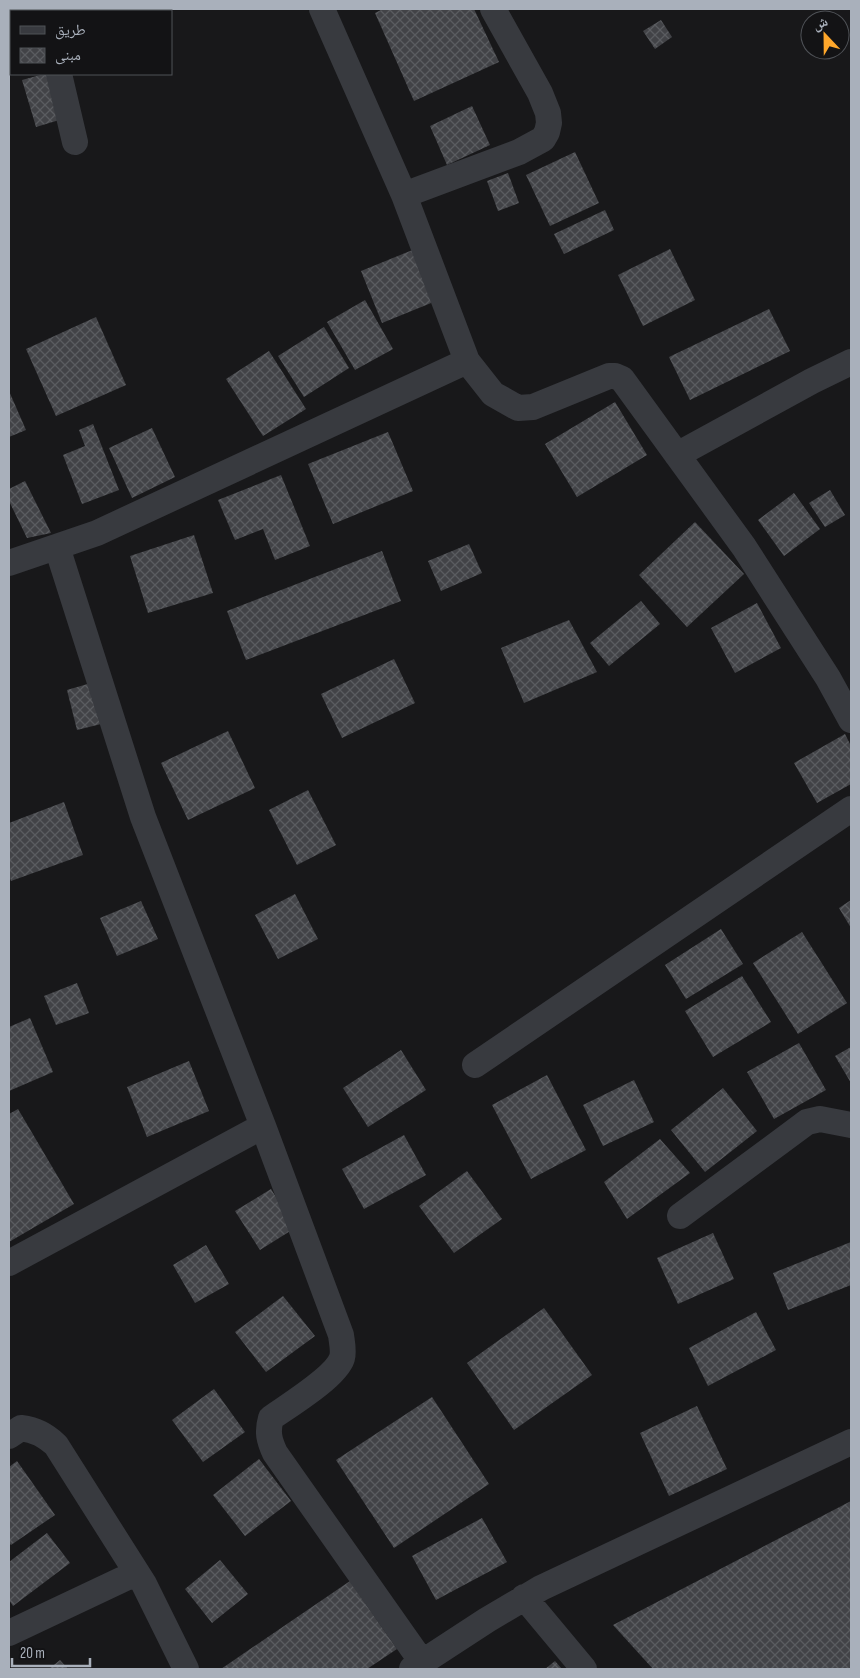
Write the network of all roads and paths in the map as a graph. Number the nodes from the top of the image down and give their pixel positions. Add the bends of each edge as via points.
1 (322, 9) edge
2 (493, 9) edge
3 (59, 75) edge
4 (75, 142) dead end
5 (404, 195) junction
6 (467, 361) junction
7 (851, 362) edge
8 (677, 456) junction
9 (57, 547) junction
10 (9, 563) edge
11 (851, 720) edge
12 (851, 809) edge
13 (475, 1065) dead end
14 (851, 1125) edge
15 (263, 1126) junction
16 (680, 1216) dead end
17 (9, 1263) edge
18 (9, 1436) edge
19 (851, 1442) edge
20 (136, 1573) junction
21 (524, 1597) junction
22 (9, 1633) edge
23 (417, 1666) edge
24 (186, 1669) edge
25 (584, 1669) edge

1 - 5 street
2 - 5 street via 540,93 548,113 548,132 543,139 519,152
3 - 4 street
5 - 6 street
6 - 8 street via 493,394 518,408 533,407 609,376 622,379
6 - 9 street via 97,533
7 - 8 street
8 - 11 street via 744,547 828,678
9 - 10 street
9 - 15 street via 144,817
12 - 13 street
14 - 16 street via 820,1119 807,1122
15 - 17 street
15 - 23 street via 341,1335 343,1348 341,1360 333,1373 271,1418 268,1439
18 - 20 street via 21,1428 34,1430 56,1445
19 - 21 street
20 - 22 street
20 - 24 street
21 - 23 street
21 - 25 street

